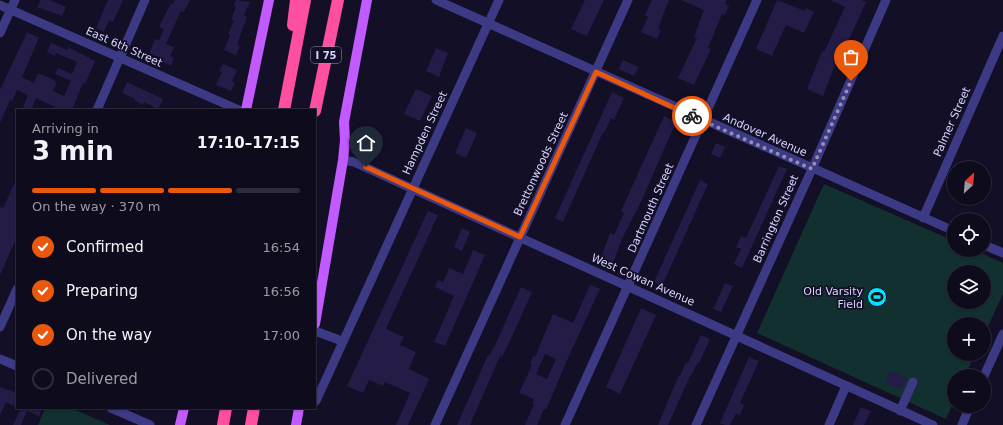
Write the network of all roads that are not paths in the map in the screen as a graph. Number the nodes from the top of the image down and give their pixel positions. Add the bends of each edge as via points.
1 (15, 0) edge
2 (146, 0) edge
3 (269, 0) edge
4 (296, 0) edge
5 (305, 0) edge
6 (338, 0) edge
7 (367, 0) edge
8 (436, 0) edge
9 (499, 0) edge
10 (628, 0) edge
11 (757, 0) edge
12 (886, 0) edge
13 (0, 5) edge
14 (11, 10) junction
15 (488, 24) junction
16 (0, 33) edge
17 (1003, 36) edge
18 (120, 58) junction
19 (596, 72) junction
20 (97, 109) edge
21 (237, 109) edge
22 (246, 109) edge
23 (284, 109) edge
24 (284, 109) edge
25 (315, 109) edge
26 (703, 121) junction
27 (343, 160) junction
28 (812, 169) junction
29 (413, 189) junction
30 (924, 218) junction
31 (947, 228) edge
32 (520, 237) junction
33 (991, 248) edge
34 (1003, 253) edge
35 (628, 286) junction
36 (16, 291) edge
37 (316, 318) edge
38 (0, 327) edge
39 (316, 331) edge
40 (1003, 334) edge
41 (736, 336) junction
42 (342, 341) junction
43 (0, 359) edge
44 (16, 366) edge
45 (987, 369) edge
46 (913, 382) dead end
47 (846, 386) junction
48 (316, 401) edge
49 (113, 409) edge
50 (184, 409) edge
51 (226, 409) edge
52 (254, 409) edge
53 (299, 409) edge
54 (900, 411) junction
55 (967, 413) edge
56 (150, 425) edge
57 (180, 425) edge
58 (223, 425) edge
59 (251, 425) edge
60 (296, 425) edge
61 (435, 425) edge
62 (565, 425) edge
63 (696, 425) edge
64 (829, 425) edge
65 (933, 425) edge
66 (962, 425) edge

1 - 14 street
2 - 18 street
3 - 22 main road
4 - 23 highway
5 - 24 highway, I 75
6 - 25 highway, I 75
7 - 27 main road via 344,122
8 - 15 street, Andover Avenue
9 - 15 street, Hampden Street
10 - 19 street, Brettonwoods Street
11 - 26 street, Dartmouth Street
12 - 28 street, Barrington Street
13 - 14 street, East 6th Street
14 - 16 street
14 - 18 street, East 6th Street
15 - 19 street, Andover Avenue
15 - 29 street, Hampden Street
17 - 30 street, Palmer Street
18 - 20 street
18 - 21 street, East 6th Street
19 - 26 street, Andover Avenue
19 - 32 street, Brettonwoods Street
26 - 28 street, Andover Avenue
26 - 35 street, Dartmouth Street
27 - 29 street, West Cowan Avenue via 354,162
27 - 37 main road
28 - 30 street, Andover Avenue
28 - 41 street, Barrington Street
29 - 32 street, West Cowan Avenue
29 - 42 street, Hampden Street
30 - 31 street, Andover Avenue
32 - 35 street, West Cowan Avenue
32 - 61 street, Brettonwoods Street
33 - 34 street
35 - 41 street, West Cowan Avenue
35 - 62 street, Dartmouth Street
36 - 38 street
39 - 42 street
40 - 45 street
41 - 47 street, West Cowan Avenue
41 - 63 street, Barrington Street
42 - 48 street, Hampden Street
43 - 44 street
46 - 54 street
47 - 54 street, West Cowan Avenue
47 - 64 street
49 - 56 street
50 - 57 main road
51 - 58 highway
52 - 59 highway
53 - 60 main road
54 - 65 street, West Cowan Avenue
55 - 66 street

